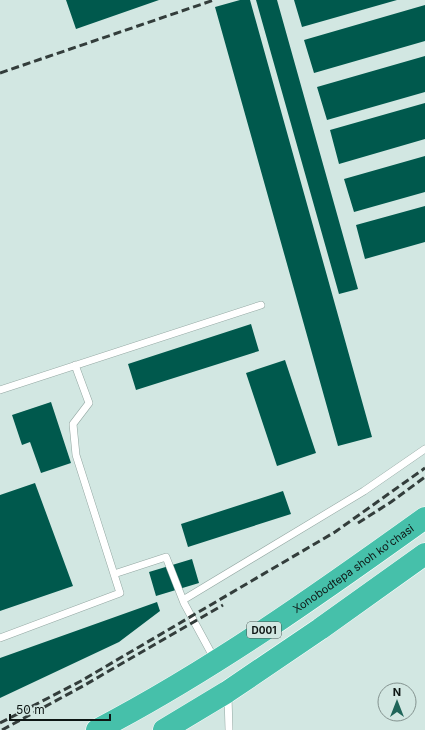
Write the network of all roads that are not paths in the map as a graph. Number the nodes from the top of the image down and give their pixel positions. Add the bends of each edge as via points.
1 (261, 305) dead end
2 (75, 365) junction
3 (0, 390) edge
4 (425, 449) edge
5 (425, 518) edge
6 (425, 554) edge
7 (114, 574) junction
8 (183, 600) junction
9 (0, 638) edge
10 (216, 662) junction
11 (227, 692) junction
12 (97, 730) edge
13 (164, 730) edge
14 (229, 730) edge

1 - 2 lane
2 - 3 lane
2 - 7 lane via 89,404 73,424 76,455
4 - 8 lane via 364,492
5 - 10 highway, Xonobodtepa shoh ko'chasi / D001
6 - 11 highway, D001
7 - 8 lane via 166,557
7 - 9 lane via 120,593
8 - 10 lane
10 - 12 highway, Xonobodtepa shoh ko'chasi / D001
11 - 13 highway, D001
11 - 14 lane

